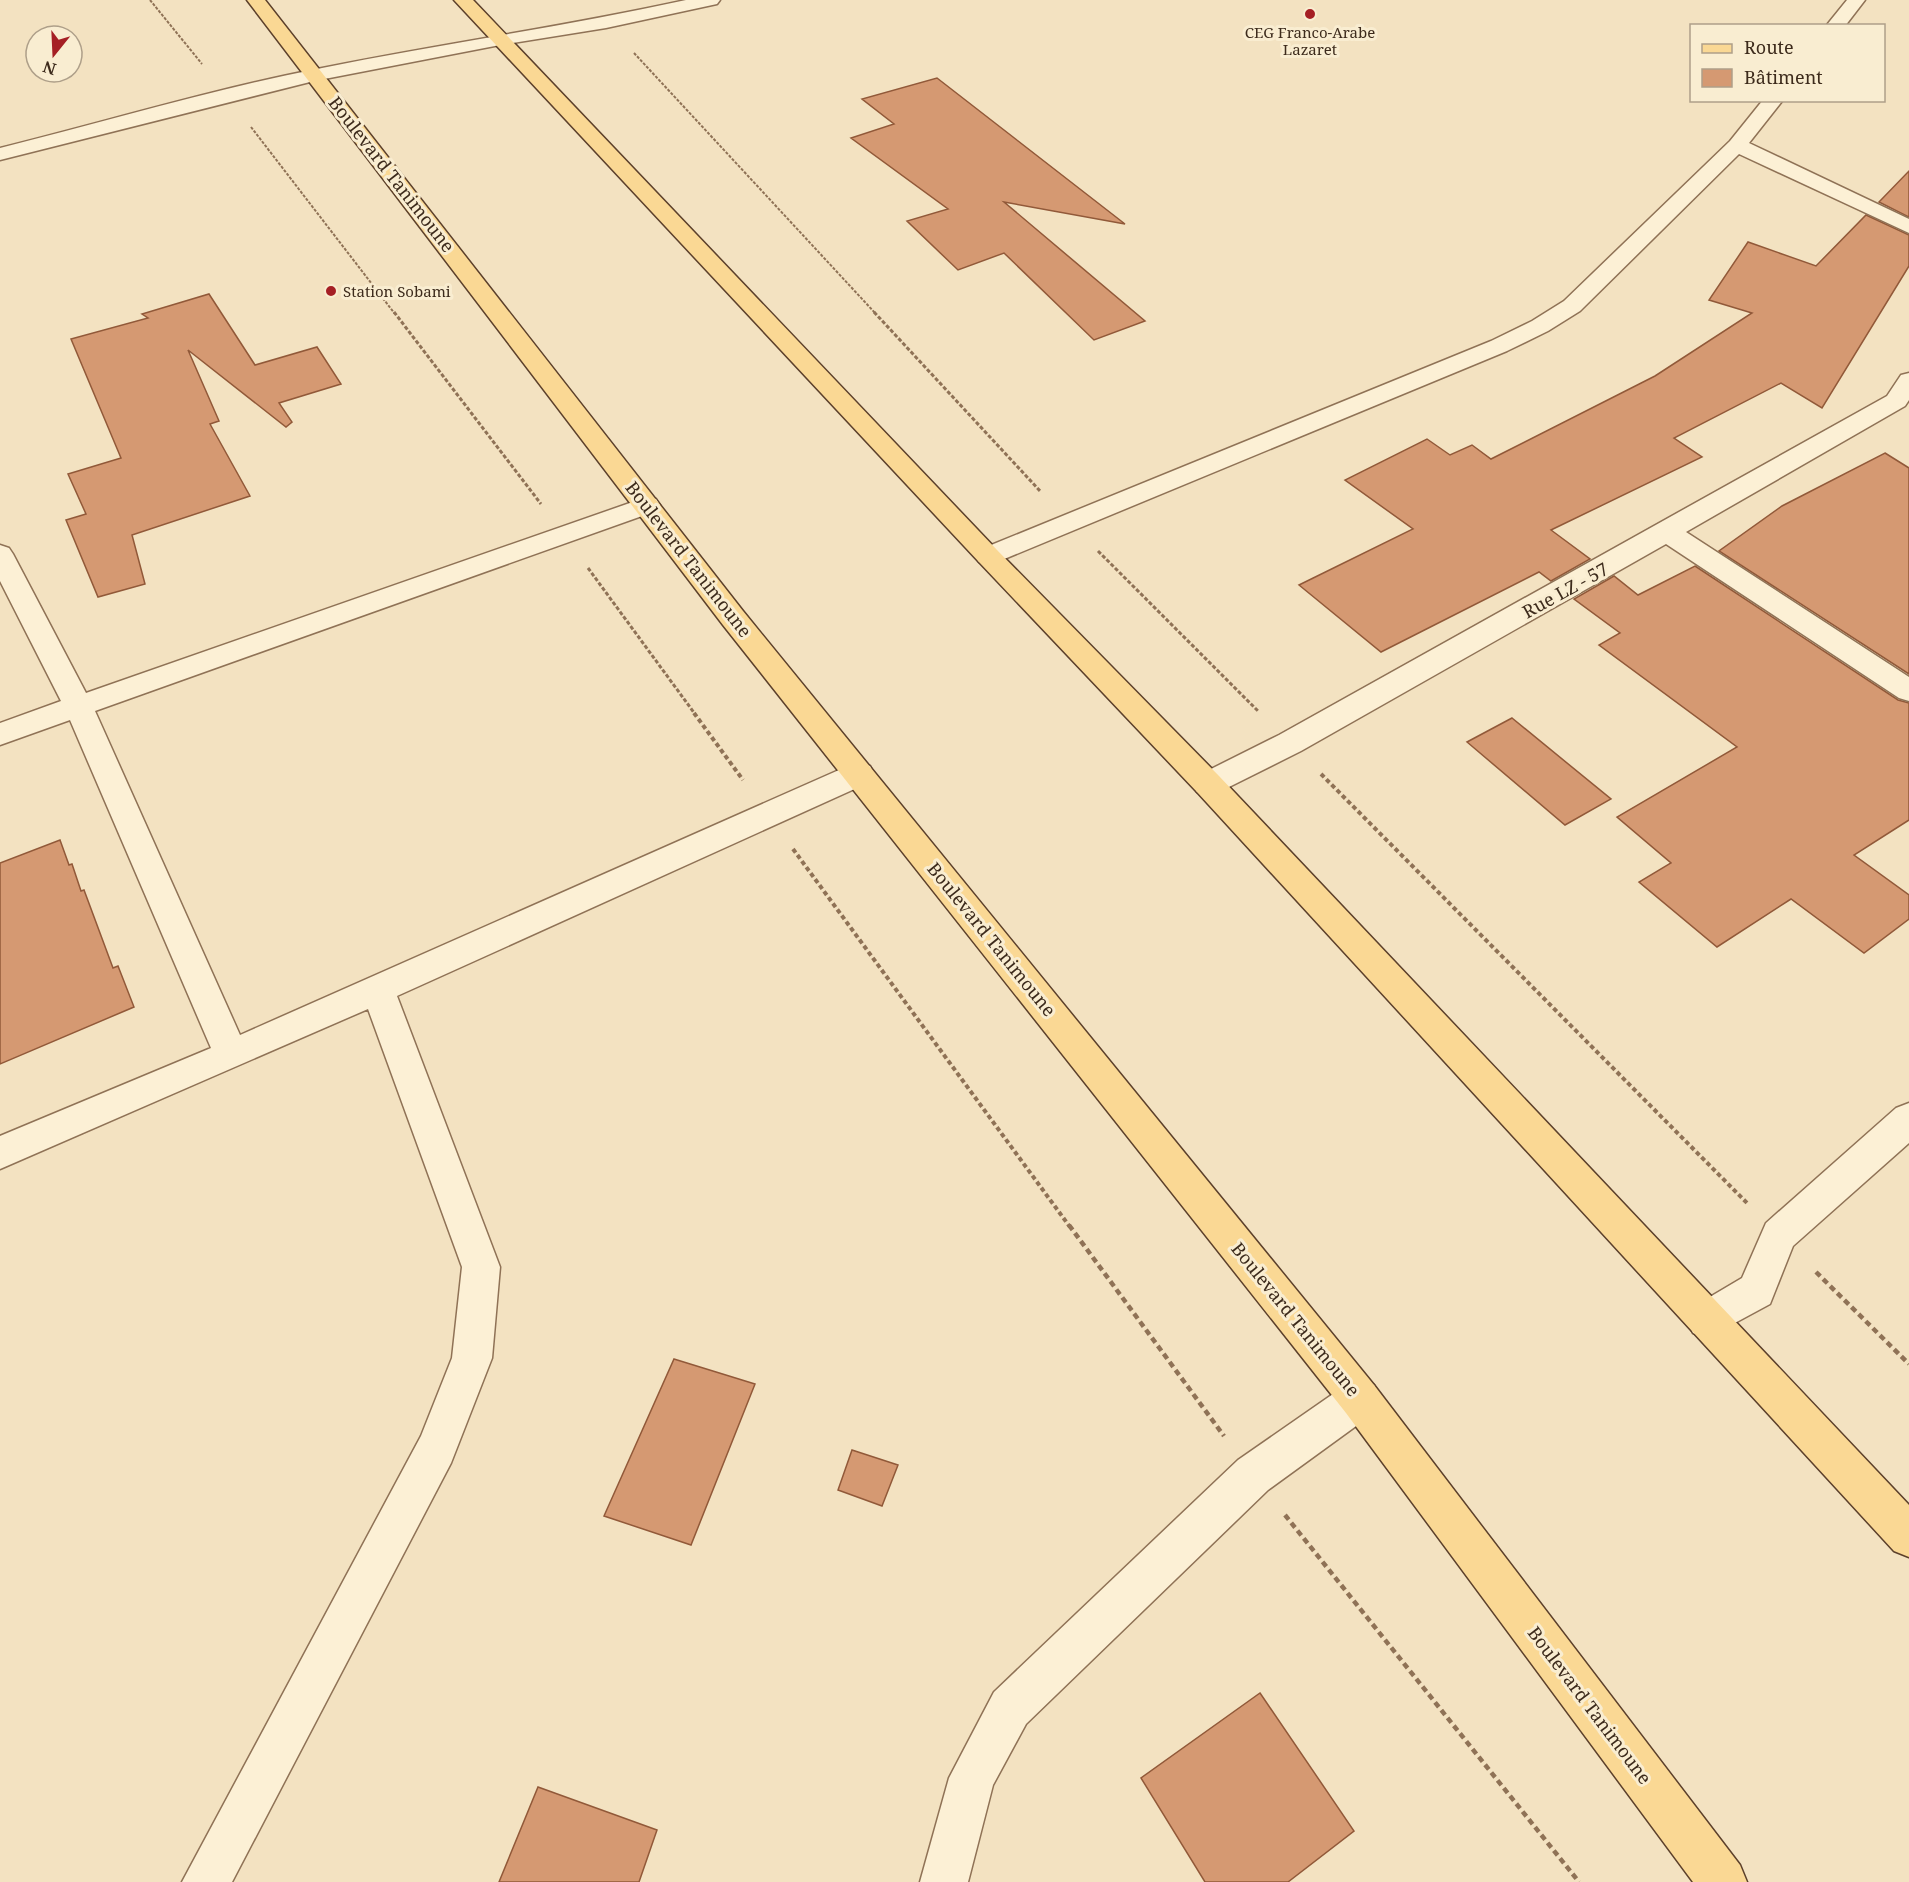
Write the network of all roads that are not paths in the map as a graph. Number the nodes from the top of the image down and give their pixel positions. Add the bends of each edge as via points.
1 (256, 0) edge
2 (463, 0) edge
3 (711, 0) edge
4 (1856, 0) edge
5 (1837, 24) edge
6 (500, 39) junction
7 (315, 75) junction
8 (1772, 102) edge
9 (1737, 145) junction
10 (0, 154) edge
11 (1909, 227) edge
12 (1905, 397) edge
13 (648, 505) junction
14 (1667, 532) junction
15 (0, 554) edge
16 (988, 556) junction
17 (1909, 691) edge
18 (78, 706) junction
19 (0, 734) edge
20 (859, 774) junction
21 (1208, 784) junction
22 (378, 989) junction
23 (231, 1055) junction
24 (1909, 1119) edge
25 (0, 1153) edge
26 (1707, 1320) junction
27 (1360, 1399) junction
28 (1909, 1536) edge
29 (206, 1882) edge
30 (944, 1882) edge
31 (1723, 1882) edge

1 - 7 main road, Boulevard Tanimoune
2 - 6 main road
3 - 6 street via 606,23
4 - 5 street
6 - 7 street
6 - 16 main road
7 - 10 street
7 - 13 main road, Boulevard Tanimoune
8 - 9 street
9 - 11 street
9 - 16 street via 1572,306 1540,326
12 - 14 street, Rue LZ - 57
13 - 18 street
13 - 20 main road, Boulevard Tanimoune
14 - 17 street
14 - 21 street, Rue LZ - 57 via 1290,743
15 - 18 street
16 - 21 main road
18 - 19 street
18 - 23 street
20 - 22 street
20 - 27 main road, Boulevard Tanimoune
21 - 26 main road
22 - 23 street
22 - 29 street via 481,1267 472,1358 436,1449
23 - 25 street
24 - 26 street via 1779,1235 1756,1291
26 - 28 main road
27 - 30 street via 1253,1475 1010,1708 972,1778
27 - 31 main road, Boulevard Tanimoune

